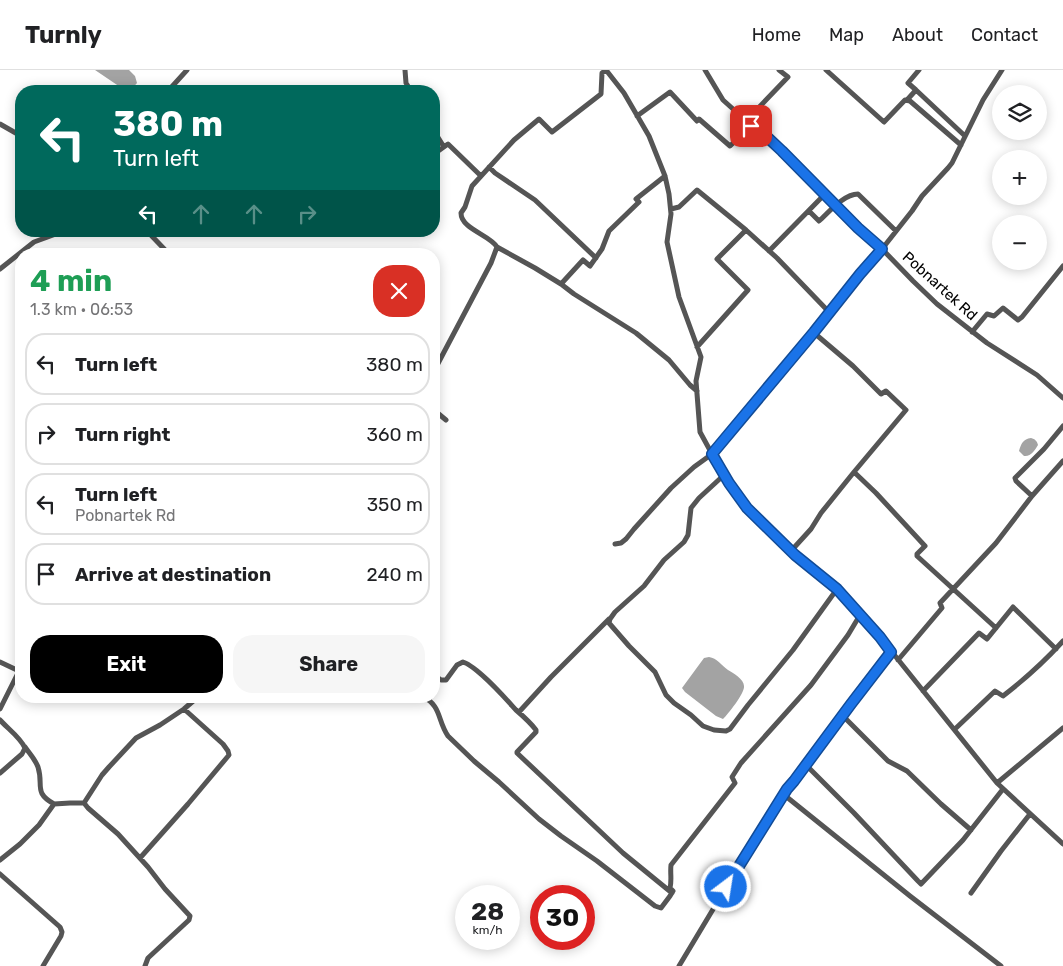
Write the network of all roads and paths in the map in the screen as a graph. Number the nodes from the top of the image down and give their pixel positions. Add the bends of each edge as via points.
1 (187, 70) edge
2 (405, 70) edge
3 (606, 70) edge
4 (705, 70) edge
5 (779, 70) edge
6 (826, 70) edge
7 (919, 70) edge
8 (1002, 70) edge
9 (173, 85) edge
10 (407, 85) edge
11 (916, 90) junction
12 (907, 100) junction
13 (637, 116) junction
14 (746, 121) junction
15 (0, 124) edge
16 (751, 126) junction
17 (15, 133) edge
18 (965, 136) junction
19 (440, 141) edge
20 (960, 145) junction
21 (444, 147) junction
22 (440, 150) edge
23 (489, 167) junction
24 (481, 176) junction
25 (665, 176) junction
26 (824, 195) junction
27 (835, 206) junction
28 (671, 209) junction
29 (809, 210) junction
30 (746, 230) junction
31 (896, 232) junction
32 (48, 237) edge
33 (153, 237) edge
34 (497, 247) junction
35 (26, 248) edge
36 (163, 248) edge
37 (882, 249) junction
38 (769, 251) junction
39 (15, 257) edge
40 (596, 258) junction
41 (1063, 266) edge
42 (0, 269) edge
43 (561, 284) junction
44 (829, 312) junction
45 (814, 332) junction
46 (972, 332) junction
47 (697, 347) junction
48 (440, 360) edge
49 (697, 391) junction
50 (1063, 398) edge
51 (440, 415) edge
52 (446, 420) dead end
53 (1063, 426) edge
54 (712, 454) junction
55 (1063, 461) edge
56 (854, 472) junction
57 (724, 475) junction
58 (1032, 496) junction
59 (615, 544) dead end
60 (791, 551) junction
61 (954, 588) junction
62 (837, 589) junction
63 (860, 615) junction
64 (610, 619) junction
65 (996, 628) junction
66 (1063, 641) edge
67 (1056, 649) junction
68 (891, 652) junction
69 (898, 660) junction
70 (0, 662) edge
71 (15, 667) edge
72 (15, 679) edge
73 (440, 679) edge
74 (923, 690) junction
75 (191, 703) edge
76 (431, 703) edge
77 (0, 709) edge
78 (184, 709) junction
79 (518, 712) junction
80 (842, 715) junction
81 (0, 720) edge
82 (1063, 728) edge
83 (955, 729) junction
84 (24, 746) junction
85 (806, 765) junction
86 (0, 773) edge
87 (997, 783) junction
88 (1003, 788) junction
89 (783, 794) junction
90 (84, 803) junction
91 (54, 804) junction
92 (1030, 814) junction
93 (971, 830) junction
94 (1063, 844) edge
95 (140, 858) junction
96 (0, 860) edge
97 (0, 874) edge
98 (672, 893) junction
99 (971, 893) dead end
100 (43, 966) edge
101 (145, 966) edge
102 (679, 966) edge
103 (1001, 966) edge

1 - 9 street
2 - 10 street
3 - 13 street
3 - 23 street via 602,73 601,94 552,132 539,119
4 - 14 street, Pobnartek Rd via 723,100
5 - 14 street via 788,78
6 - 12 street via 884,122
7 - 11 street via 908,83
8 - 18 street
11 - 12 street
11 - 18 street
12 - 20 street
13 - 16 street via 670,92 697,121 699,119 730,146
13 - 25 street
14 - 16 street, Pobnartek Rd
15 - 17 street
16 - 26 street, Pobnartek Rd via 782,151
18 - 20 street
19 - 21 street
20 - 31 street via 948,168 922,196
21 - 22 street
21 - 24 street via 448,144
23 - 24 street
23 - 40 street via 535,200
24 - 34 street via 472,186 460,215
25 - 28 street
25 - 40 street via 636,199 639,202 609,231
26 - 27 street, Pobnartek Rd
26 - 29 street
27 - 29 street via 819,221
27 - 31 street via 850,195 858,194
27 - 37 street, Pobnartek Rd
28 - 30 street via 679,207 698,190
28 - 47 street via 666,242 679,297
29 - 38 street
30 - 38 street
30 - 47 street via 717,259 748,290
31 - 37 street
32 - 35 street
33 - 36 street
34 - 43 street
34 - 48 street
37 - 44 street
37 - 46 street, Pobnartek Rd via 937,304
38 - 44 street
39 - 42 street
40 - 43 street via 590,266 583,260
41 - 46 street via 1018,320 1003,308 994,316 986,314
43 - 49 street via 636,333 669,360
44 - 45 street
45 - 54 street
45 - 56 street via 881,394 886,391 906,410
46 - 50 street, Pobnartek Rd via 1037,375
47 - 49 street via 701,357
49 - 54 street via 700,432
51 - 52 street
53 - 58 street via 1015,478
54 - 57 street
54 - 59 street via 671,488 626,539
55 - 58 street
56 - 60 street
56 - 61 street via 926,546 917,556
57 - 60 street via 747,508
57 - 64 street via 692,508 684,542
58 - 61 street via 996,543
60 - 62 street
61 - 65 street
61 - 69 street via 940,603 942,608
62 - 63 street
62 - 64 street via 793,650 726,731 703,726 674,703 666,695 655,672 612,628
63 - 68 street
63 - 98 street via 811,685 741,763 732,777 735,783 671,865
64 - 79 street
65 - 67 street via 1013,607
65 - 74 street via 987,639 978,634
66 - 67 street
67 - 83 street via 1003,696 995,691
68 - 69 street
68 - 80 street
69 - 74 street
70 - 71 street
72 - 77 street
73 - 79 street via 446,680 457,665 468,664
74 - 83 street
75 - 78 street
76 - 98 street via 451,739 539,819 658,908 663,907
78 - 90 street via 136,738 109,766
78 - 95 street via 223,744 229,755
79 - 98 street via 536,731 517,754 623,853
80 - 85 street
80 - 93 street via 888,761 906,771
81 - 84 street
82 - 87 street
83 - 87 street
84 - 86 street via 23,752
84 - 91 street via 38,767 40,793
85 - 89 street
85 - 93 street via 920,883
87 - 88 street
88 - 92 street
88 - 93 street
89 - 102 street
89 - 103 street
90 - 91 street
90 - 95 street
91 - 96 street via 27,838
92 - 94 street
92 - 99 street
95 - 101 street via 190,918 148,958
97 - 100 street via 60,927 61,936

